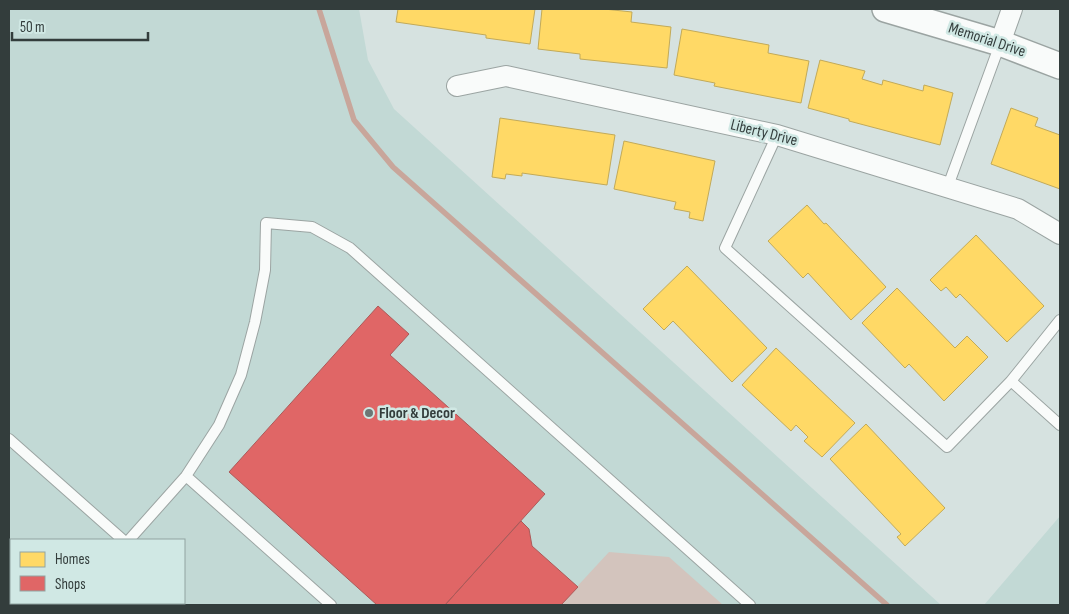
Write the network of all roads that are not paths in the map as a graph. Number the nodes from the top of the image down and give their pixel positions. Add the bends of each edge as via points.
1 (885, 9) edge
2 (1012, 9) edge
3 (1000, 43) junction
4 (1060, 66) edge
5 (458, 86) dead end
6 (778, 135) junction
7 (948, 186) junction
8 (1060, 234) edge
9 (1060, 320) edge
10 (1011, 381) junction
11 (1060, 425) edge
12 (9, 439) edge
13 (186, 476) junction
14 (122, 539) edge
15 (130, 539) edge
16 (331, 605) edge
17 (750, 605) edge

1 - 3 street, Memorial Drive
2 - 3 street
3 - 4 street, Memorial Drive
3 - 7 lane
5 - 6 street, Liberty Drive via 506,76
6 - 7 street, Liberty Drive
6 - 10 lane via 725,248 947,447
7 - 8 street, Liberty Drive via 1018,209
9 - 10 lane
10 - 11 lane
12 - 14 lane
13 - 15 lane
13 - 16 lane
13 - 17 lane via 219,425 241,375 265,270 266,223 312,227 350,248

